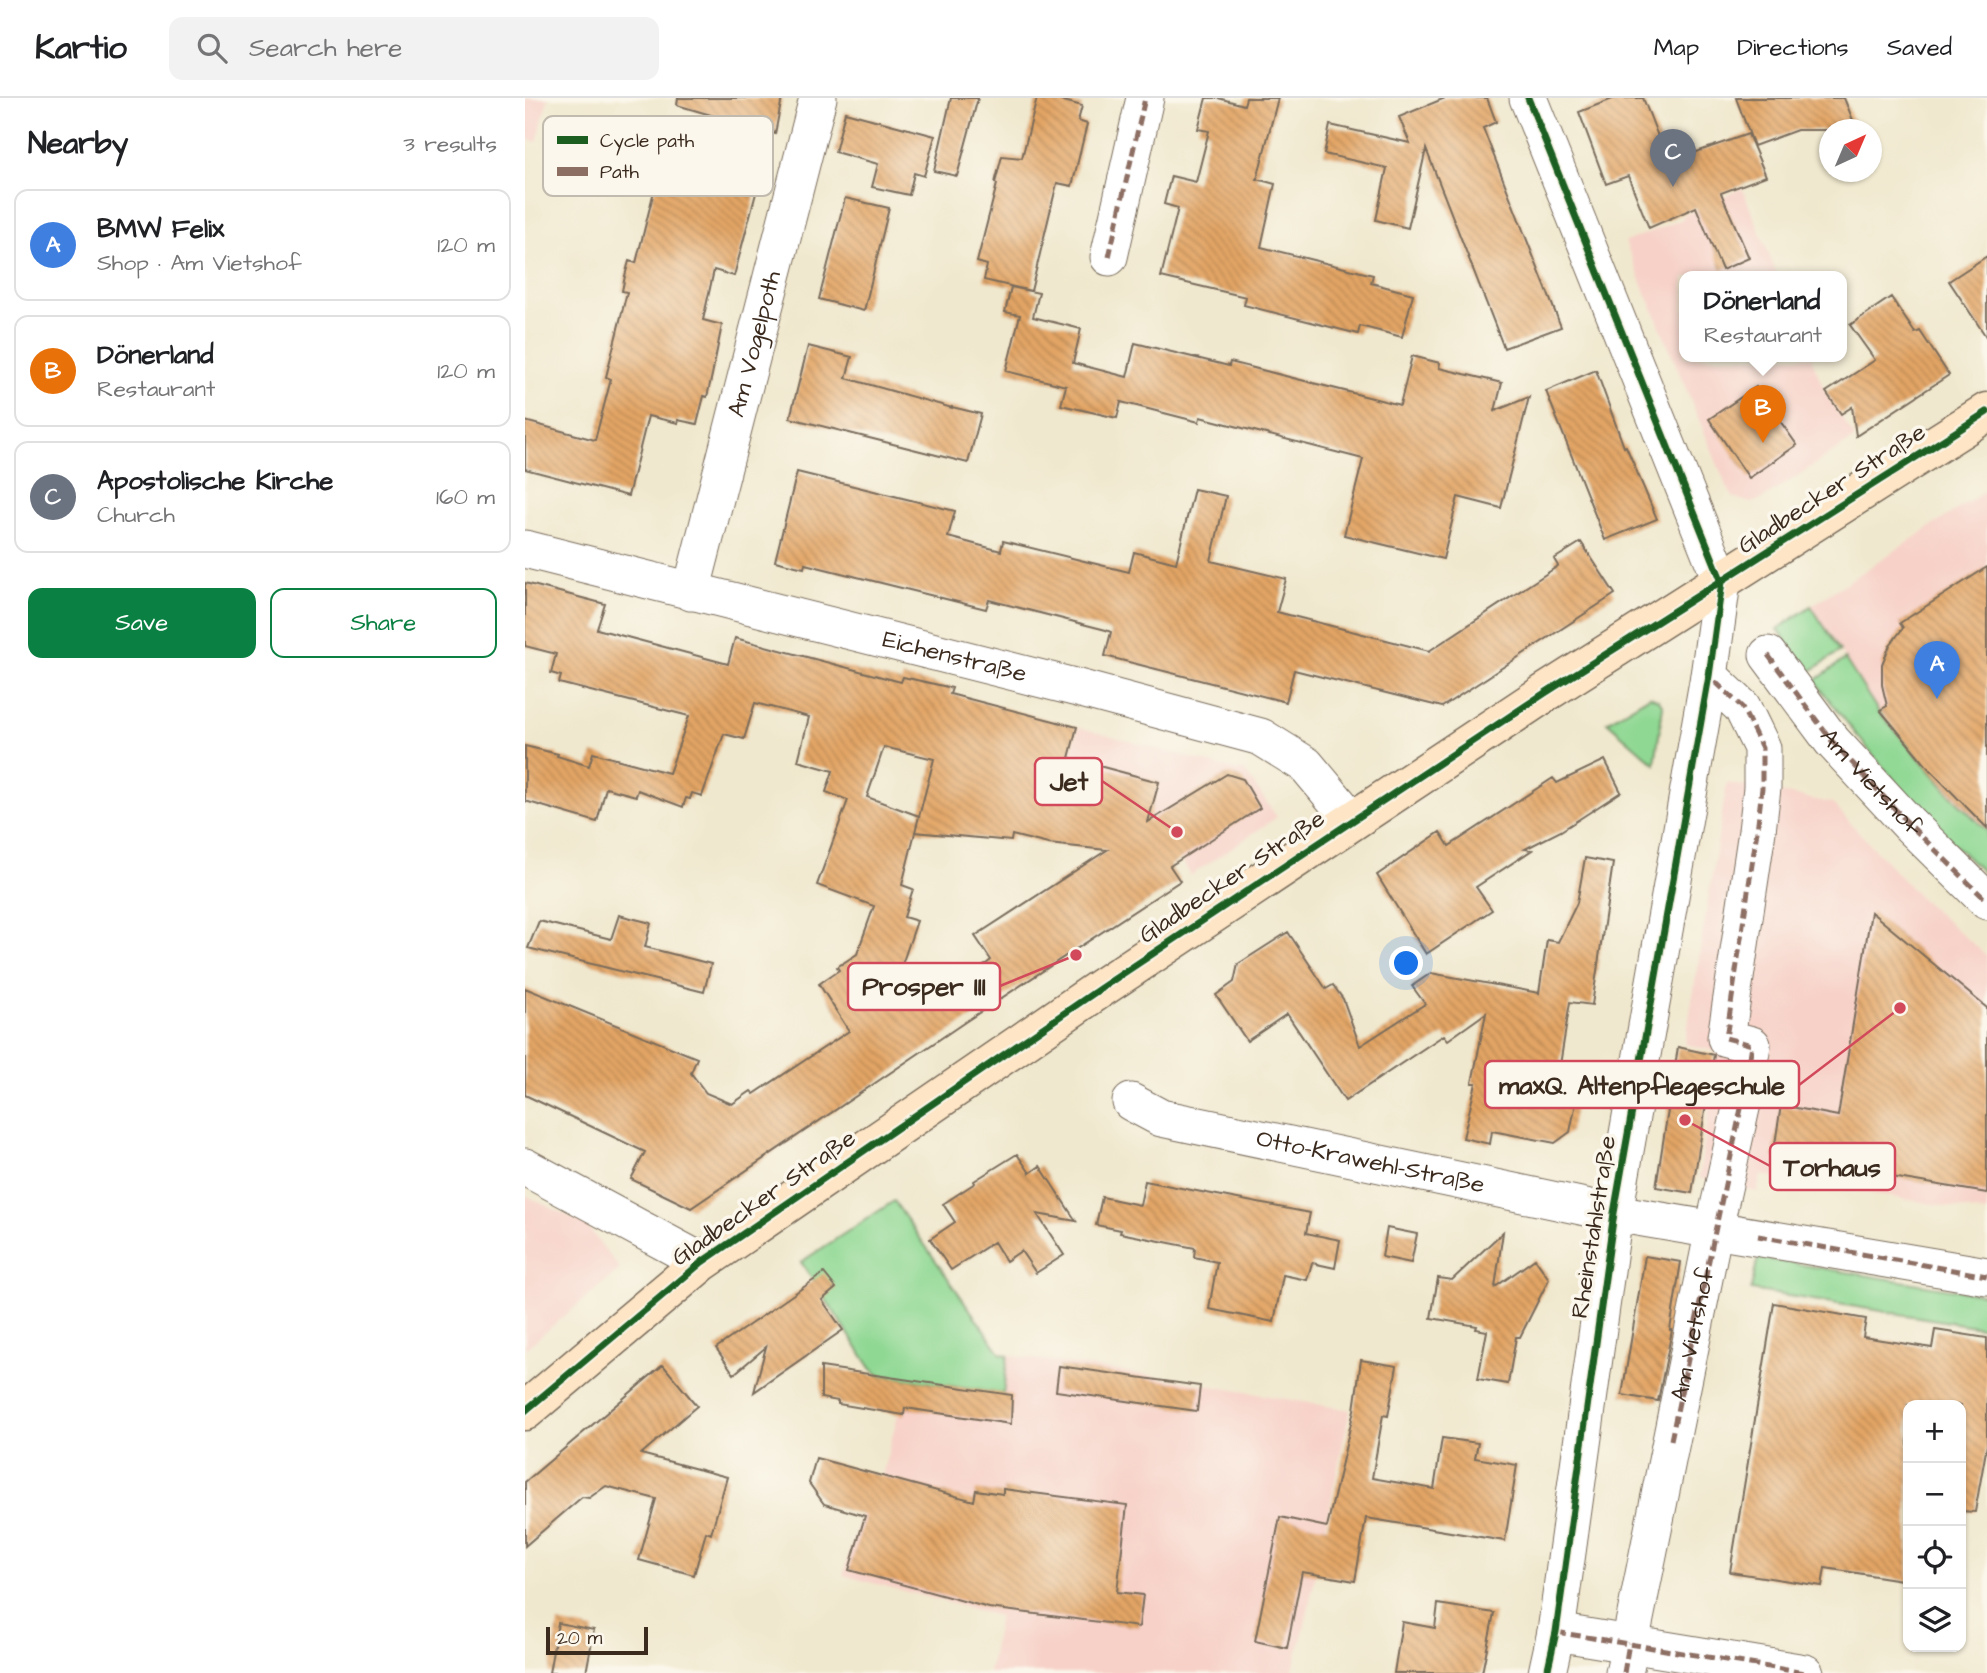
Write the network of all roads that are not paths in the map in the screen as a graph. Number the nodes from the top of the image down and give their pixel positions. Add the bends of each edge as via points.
1 (818, 98) edge
2 (1145, 98) edge
3 (1531, 99) edge
4 (1109, 257) dead end
5 (1987, 412) edge
6 (525, 549) edge
7 (1723, 582) junction
8 (691, 592) junction
9 (1768, 655) dead end
10 (1709, 676) junction
11 (1352, 820) junction
12 (1987, 901) edge
13 (1131, 1102) dead end
14 (525, 1167) edge
15 (1614, 1213) junction
16 (1718, 1213) junction
17 (702, 1262) junction
18 (1987, 1276) edge
19 (525, 1411) edge
20 (1556, 1632) junction
21 (1627, 1658) edge
22 (1547, 1673) edge
23 (1805, 1673) edge

1 - 8 street, Am Vogelpoth
2 - 4 street
3 - 7 street
5 - 7 main road, Gladbecker Straße
6 - 8 street, Eichenstraße
7 - 10 street, Rheinstahlstraße
7 - 11 main road, Gladbecker Straße
8 - 11 street, Eichenstraße via 1261,737 1306,765
9 - 12 street, Am Vietshof via 1832,741
10 - 15 street, Rheinstahlstraße
10 - 16 street, Am Vietshof via 1741,707 1762,748 1762,788 1726,1038 1752,1045
11 - 17 main road, Gladbecker Straße
13 - 15 street, Otto-Krawehl-Straße via 1161,1118
14 - 17 street
15 - 16 street
15 - 20 street, Rheinstahlstraße
16 - 18 street
16 - 21 street, Am Vietshof
17 - 19 main road, Gladbecker Straße
20 - 21 street
20 - 22 street, Rheinstahlstraße
21 - 23 street

